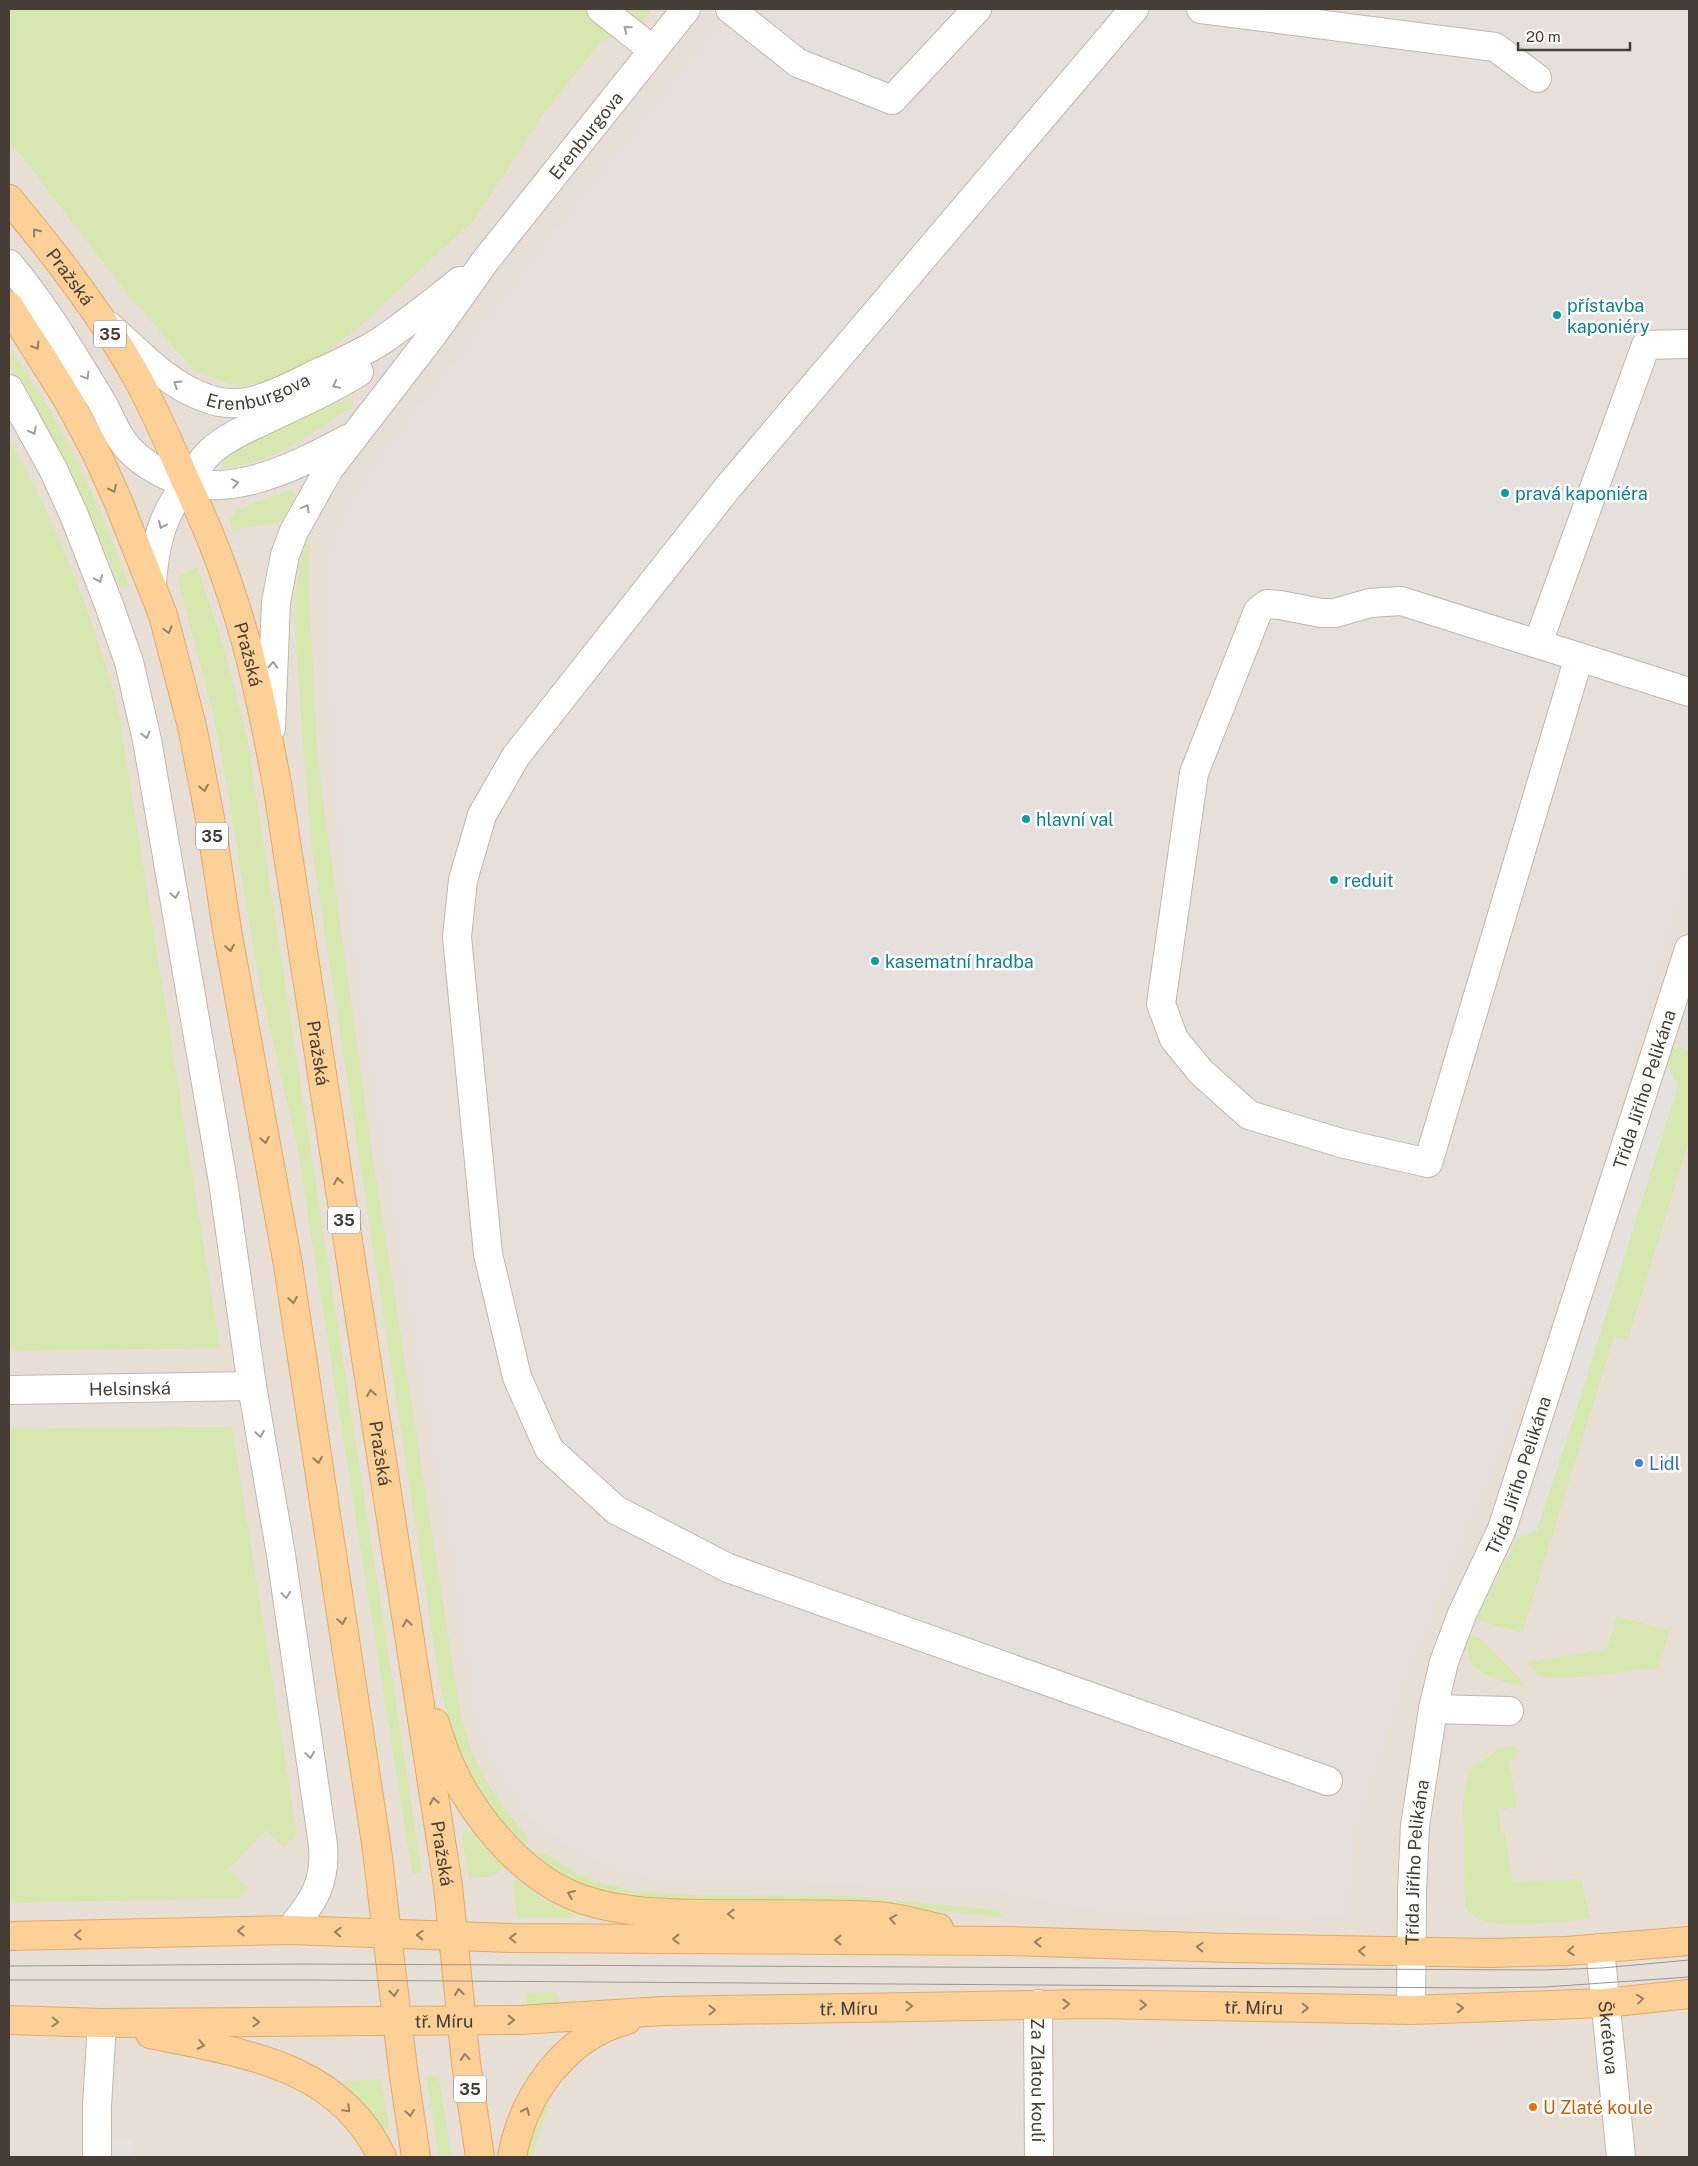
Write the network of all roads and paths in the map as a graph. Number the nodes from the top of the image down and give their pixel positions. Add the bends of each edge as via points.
1 (601, 9) edge
2 (686, 9) edge
3 (730, 9) edge
4 (976, 9) edge
5 (1134, 9) edge
6 (1201, 9) edge
7 (653, 50) junction
8 (1536, 78) dead end
9 (9, 200) edge
10 (486, 260) junction
11 (9, 264) edge
12 (9, 306) edge
13 (425, 309) junction
14 (99, 317) junction
15 (1689, 344) edge
16 (9, 389) edge
17 (353, 436) junction
18 (187, 483) junction
19 (152, 584) junction
20 (1538, 643) junction
21 (1579, 656) junction
22 (1689, 692) edge
23 (270, 748) junction
24 (1689, 948) edge
25 (252, 1386) junction
26 (9, 1390) edge
27 (411, 1651) junction
28 (1433, 1710) junction
29 (1509, 1711) dead end
30 (1328, 1781) dead end
31 (290, 1930) junction
32 (387, 1934) junction
33 (9, 1936) edge
34 (453, 1936) junction
35 (1010, 1941) junction
36 (1689, 1941) edge
37 (1600, 1948) junction
38 (1411, 1952) junction
39 (1689, 1994) edge
40 (1606, 2003) junction
41 (1038, 2004) junction
42 (663, 2010) junction
43 (1411, 2010) junction
44 (9, 2020) edge
45 (462, 2020) junction
46 (397, 2021) junction
47 (102, 2023) junction
48 (97, 2157) edge
49 (382, 2157) edge
50 (416, 2157) edge
51 (480, 2157) edge
52 (512, 2157) edge
53 (1039, 2157) edge
54 (1621, 2157) edge

7 -> 1 street
2 - 7 street, Erenburgova
3 - 4 street via 798,62 892,100
5 - 30 street via 729,486 516,756 482,815 463,880 457,936 488,1254 517,1376 550,1449 616,1510 728,1568
6 - 8 street via 1495,47
7 - 10 street, Erenburgova
14 -> 9 main road, Pražská / 35
10 - 13 street, Erenburgova
10 - 17 street, Erenburgova via 434,333
11 -> 18 street, Erenburgova via 62,337 128,449 151,467
12 -> 19 main road, 35 via 42,356 95,450
13 -> 14 street, Erenburgova via 384,339 348,358 261,398 231,403 206,399 179,386
13 -> 18 street, Erenburgova via 397,341 370,364 348,379 239,432 201,461
14 - 18 main road, Pražská / 35 via 134,374
15 - 20 street via 1646,345
16 -> 25 street via 74,515 131,672 167,848 223,1182
18 -> 17 street, Erenburgova via 223,485 254,480 292,467
23 -> 17 street, Erenburgova via 276,602 285,555 312,498
18 -> 19 street, Erenburgova via 178,493 160,530 154,553
18 - 23 main road, Pražská / 35 via 232,595 252,661
19 -> 32 main road, 35 via 177,662 192,726 288,1265
20 - 21 street
20 - 21 street via 1401,601 1370,603 1335,613 1267,604 1258,611 1194,773 1161,1004 1174,1040 1201,1072 1249,1115 1341,1143 1428,1163
21 - 22 street
27 -> 23 main road, Pražská / 35
24 - 28 street, Třída Jiřího Pelikána via 1502,1529 1462,1614 1447,1654
25 - 26 street, Helsinská
25 -> 31 street via 281,1555 324,1860 318,1890
34 -> 27 main road, Pražská / 35
35 -> 27 main road via 878,1916 675,1913 591,1902 569,1894 520,1862 465,1794 451,1769
28 - 29 street
28 - 38 street, Třída Jiřího Pelikána via 1416,1826
32 -> 31 main road
31 -> 33 main road
34 -> 32 main road
32 -> 46 main road, 35
35 -> 34 main road
45 -> 34 main road, Pražská / 35
38 -> 35 main road
36 - 37 main road
37 -> 38 main road
37 - 40 street, Škrétova
38 - 43 street, Třída Jiřího Pelikána
40 -> 39 main road, tř. Míru
43 -> 40 main road, tř. Míru
40 - 54 street, Škrétova
42 -> 41 main road, tř. Míru
41 -> 43 main road, tř. Míru
41 - 53 street, Za Zlatou koulí
45 -> 42 main road, tř. Míru via 520,2020
52 -> 42 main road via 529,2104 547,2075 564,2056 600,2030
44 -> 47 main road, tř. Míru
45 - 46 main road, tř. Míru
51 -> 45 main road, 35
47 -> 46 main road, tř. Míru
46 -> 50 main road, 35
47 - 48 street
47 -> 49 main road via 270,2061 294,2072 346,2106

